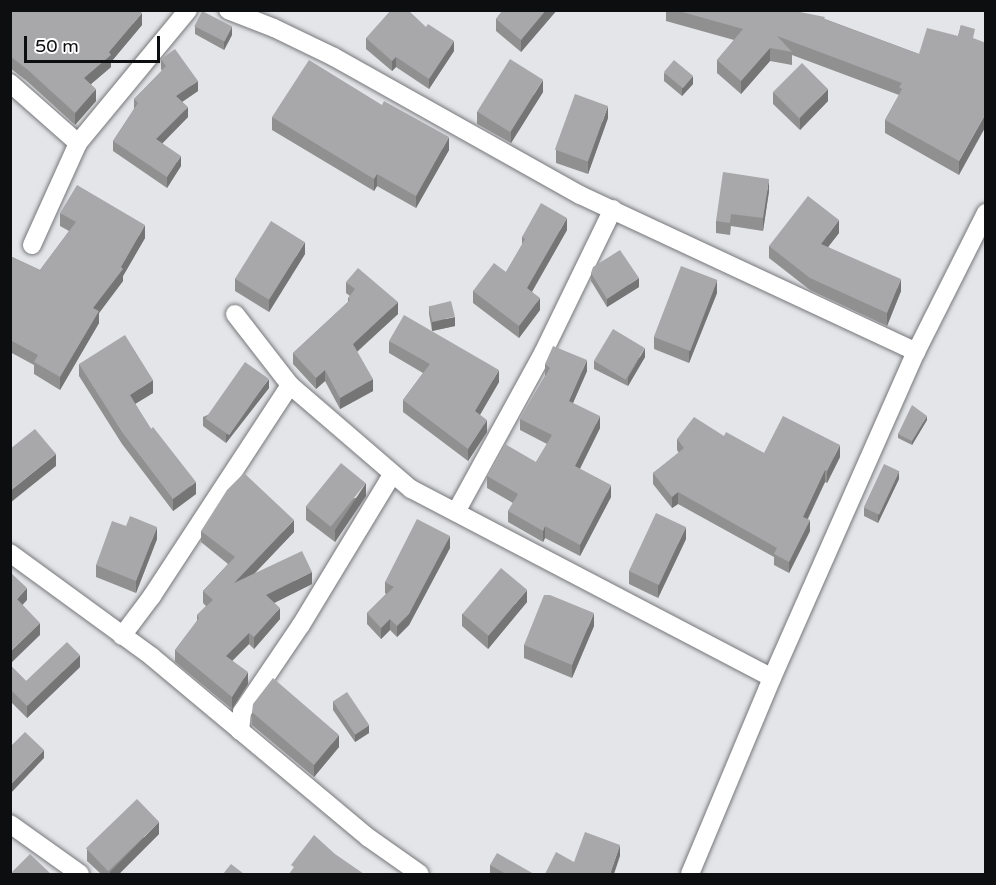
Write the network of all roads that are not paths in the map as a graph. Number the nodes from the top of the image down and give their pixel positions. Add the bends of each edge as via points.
1 (188, 10) edge
2 (228, 10) edge
3 (10, 83) edge
4 (78, 143) junction
5 (613, 209) junction
6 (986, 213) edge
7 (32, 245) dead end
8 (235, 314) dead end
9 (916, 352) junction
10 (290, 385) junction
11 (392, 475) junction
12 (456, 512) junction
13 (10, 553) edge
14 (122, 636) junction
15 (772, 678) junction
16 (240, 731) junction
17 (10, 824) edge
18 (80, 874) edge
19 (420, 874) edge
20 (690, 874) edge

1 - 4 street
2 - 5 street via 334,57 510,157
3 - 4 street
4 - 7 street
5 - 9 street
5 - 12 street via 543,353
6 - 9 street
8 - 10 street
9 - 15 street
10 - 11 street
10 - 14 street
11 - 12 street
11 - 16 street via 242,712
12 - 15 street
13 - 14 street
14 - 16 street
15 - 20 street
16 - 19 street via 369,838
17 - 18 street

